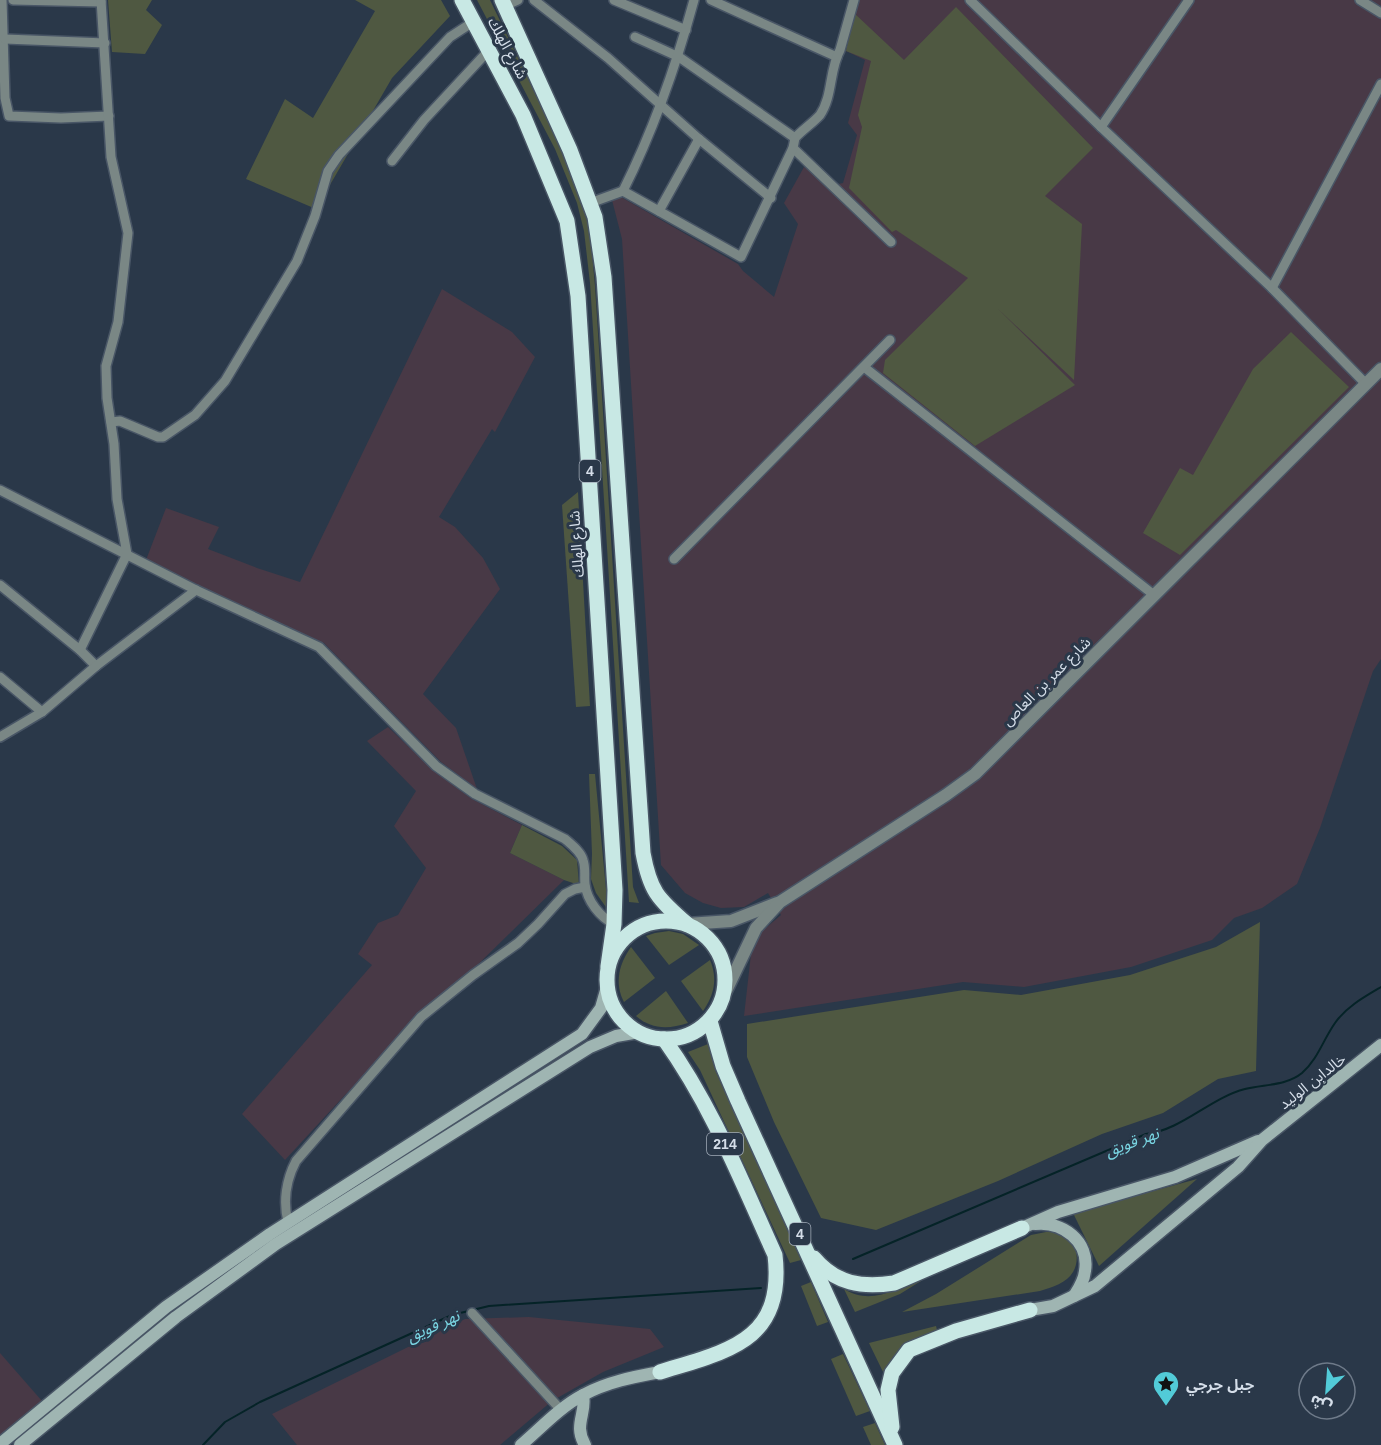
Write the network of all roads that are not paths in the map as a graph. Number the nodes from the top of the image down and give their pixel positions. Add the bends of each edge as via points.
1 (2, 0) edge
2 (13, 0) edge
3 (41, 0) edge
4 (462, 0) edge
5 (534, 0) edge
6 (614, 0) edge
7 (694, 0) edge
8 (711, 0) edge
9 (854, 0) edge
10 (970, 0) edge
11 (1189, 0) edge
12 (1360, 0) edge
13 (101, 1) edge
14 (508, 2) edge
15 (1381, 14) edge
16 (473, 22) junction
17 (686, 30) junction
18 (635, 37) dead end
19 (5, 39) junction
20 (105, 43) junction
21 (489, 50) junction
22 (679, 57) junction
23 (837, 57) junction
24 (1381, 84) edge
25 (662, 104) junction
26 (109, 116) junction
27 (1101, 127) junction
28 (795, 138) junction
29 (699, 139) junction
30 (793, 148) junction
31 (392, 161) dead end
32 (623, 191) junction
33 (771, 198) junction
34 (590, 203) junction
35 (659, 211) junction
36 (891, 242) dead end
37 (1272, 288) junction
38 (890, 340) dead end
39 (864, 367) junction
40 (1381, 369) edge
41 (1366, 384) junction
42 (111, 422) junction
43 (0, 490) edge
44 (127, 554) junction
45 (674, 559) dead end
46 (0, 585) edge
47 (196, 590) junction
48 (1154, 595) junction
49 (80, 650) junction
50 (96, 666) junction
51 (0, 677) edge
52 (42, 712) junction
53 (0, 737) edge
54 (585, 887) junction
55 (780, 902) junction
56 (614, 924) junction
57 (687, 924) junction
58 (608, 966) junction
59 (608, 987) junction
60 (724, 993) junction
61 (710, 1021) junction
62 (639, 1032) junction
63 (664, 1039) junction
64 (1381, 1045) edge
65 (1262, 1140) junction
66 (288, 1222) junction
67 (1022, 1228) junction
68 (804, 1243) junction
69 (1074, 1297) junction
70 (1030, 1310) joint
71 (472, 1313) dead end
72 (660, 1372) joint
73 (583, 1395) junction
74 (561, 1410) junction
75 (894, 1443) edge
76 (0, 1444) edge
77 (20, 1445) edge
78 (521, 1445) edge
79 (585, 1445) edge

1 - 19 street
2 - 3 street
3 - 13 street
4 - 16 highway, شارع الهلك / 4
5 - 25 street
6 - 17 street
7 - 17 street
8 - 23 street
9 - 23 street
10 - 27 street
11 - 27 street
12 - 15 street
13 - 20 street
14 - 34 highway, شارع الهلك / 4
16 - 21 highway, شارع الهلك / 4
16 - 42 street via 450,37 339,155 328,171 297,261 225,381 204,407 163,437 120,421
17 - 22 street
18 - 22 street
19 - 20 street
19 - 26 street via 5,98 9,116
20 - 26 street
21 - 31 street
21 - 56 highway, شارع الهلك / 4 via 523,114 567,221 578,296
22 - 25 street
22 - 28 street
23 - 28 street via 820,114
24 - 37 street
25 - 29 street
25 - 32 street
26 - 42 street via 111,157 128,233 118,322 106,366
27 - 37 street
28 - 30 street
29 - 33 street
29 - 35 street
30 - 33 street
30 - 36 street
32 - 34 street
32 - 35 street
33 - 35 street via 741,257
34 - 57 highway, شارع الهلك / 4 via 604,277 643,853 654,893
37 - 41 street
38 - 39 street
39 - 45 street
39 - 48 street
40 - 41 street, شارع عمر بن العاص
41 - 48 street, شارع عمر بن العاص
42 - 44 street via 117,499
43 - 44 street
44 - 47 street
44 - 49 street
46 - 49 street
47 - 50 street
47 - 54 street via 319,647 436,766 475,794 565,839 575,848 584,860
48 - 55 street, شارع عمر بن العاص via 975,774
49 - 50 street
50 - 52 street
51 - 52 street
52 - 53 street
54 - 56 street via 603,918
54 - 66 street via 565,894 518,943 439,1002 405,1035 296,1161 287,1184
55 - 57 street via 731,921
55 - 60 street, شارع عمر بن العاص via 756,928
56 - 58 highway, شارع الهلك / 4
57 - 58 highway via 667,920 647,923 629,933
57 - 60 highway via 714,944 726,976
58 - 59 highway
59 - 62 highway via 618,1014
59 - 66 main road via 601,1008 582,1034
60 - 61 highway
61 - 63 highway via 685,1036
61 - 68 highway, 4 via 723,1066
62 - 63 highway
62 - 77 main road via 590,1047 276,1244 176,1317
63 - 72 highway, 214 via 708,1108 775,1255 777,1279 774,1301 754,1335 720,1354
64 - 65 main road, خالدابن الوليد
65 - 67 main road via 1183,1174 1058,1212
65 - 69 main road via 1238,1167 1114,1272
66 - 76 main road via 166,1307
67 - 68 highway via 894,1283 877,1286 850,1282 826,1269
67 - 69 main road via 1052,1224 1077,1240 1086,1269
68 - 75 highway, 4
69 - 70 main road
70 - 75 highway via 956,1331 909,1350 892,1373 888,1390
71 - 74 street
72 - 73 main road via 625,1379
73 - 74 main road
73 - 79 main road via 579,1426
74 - 78 main road

